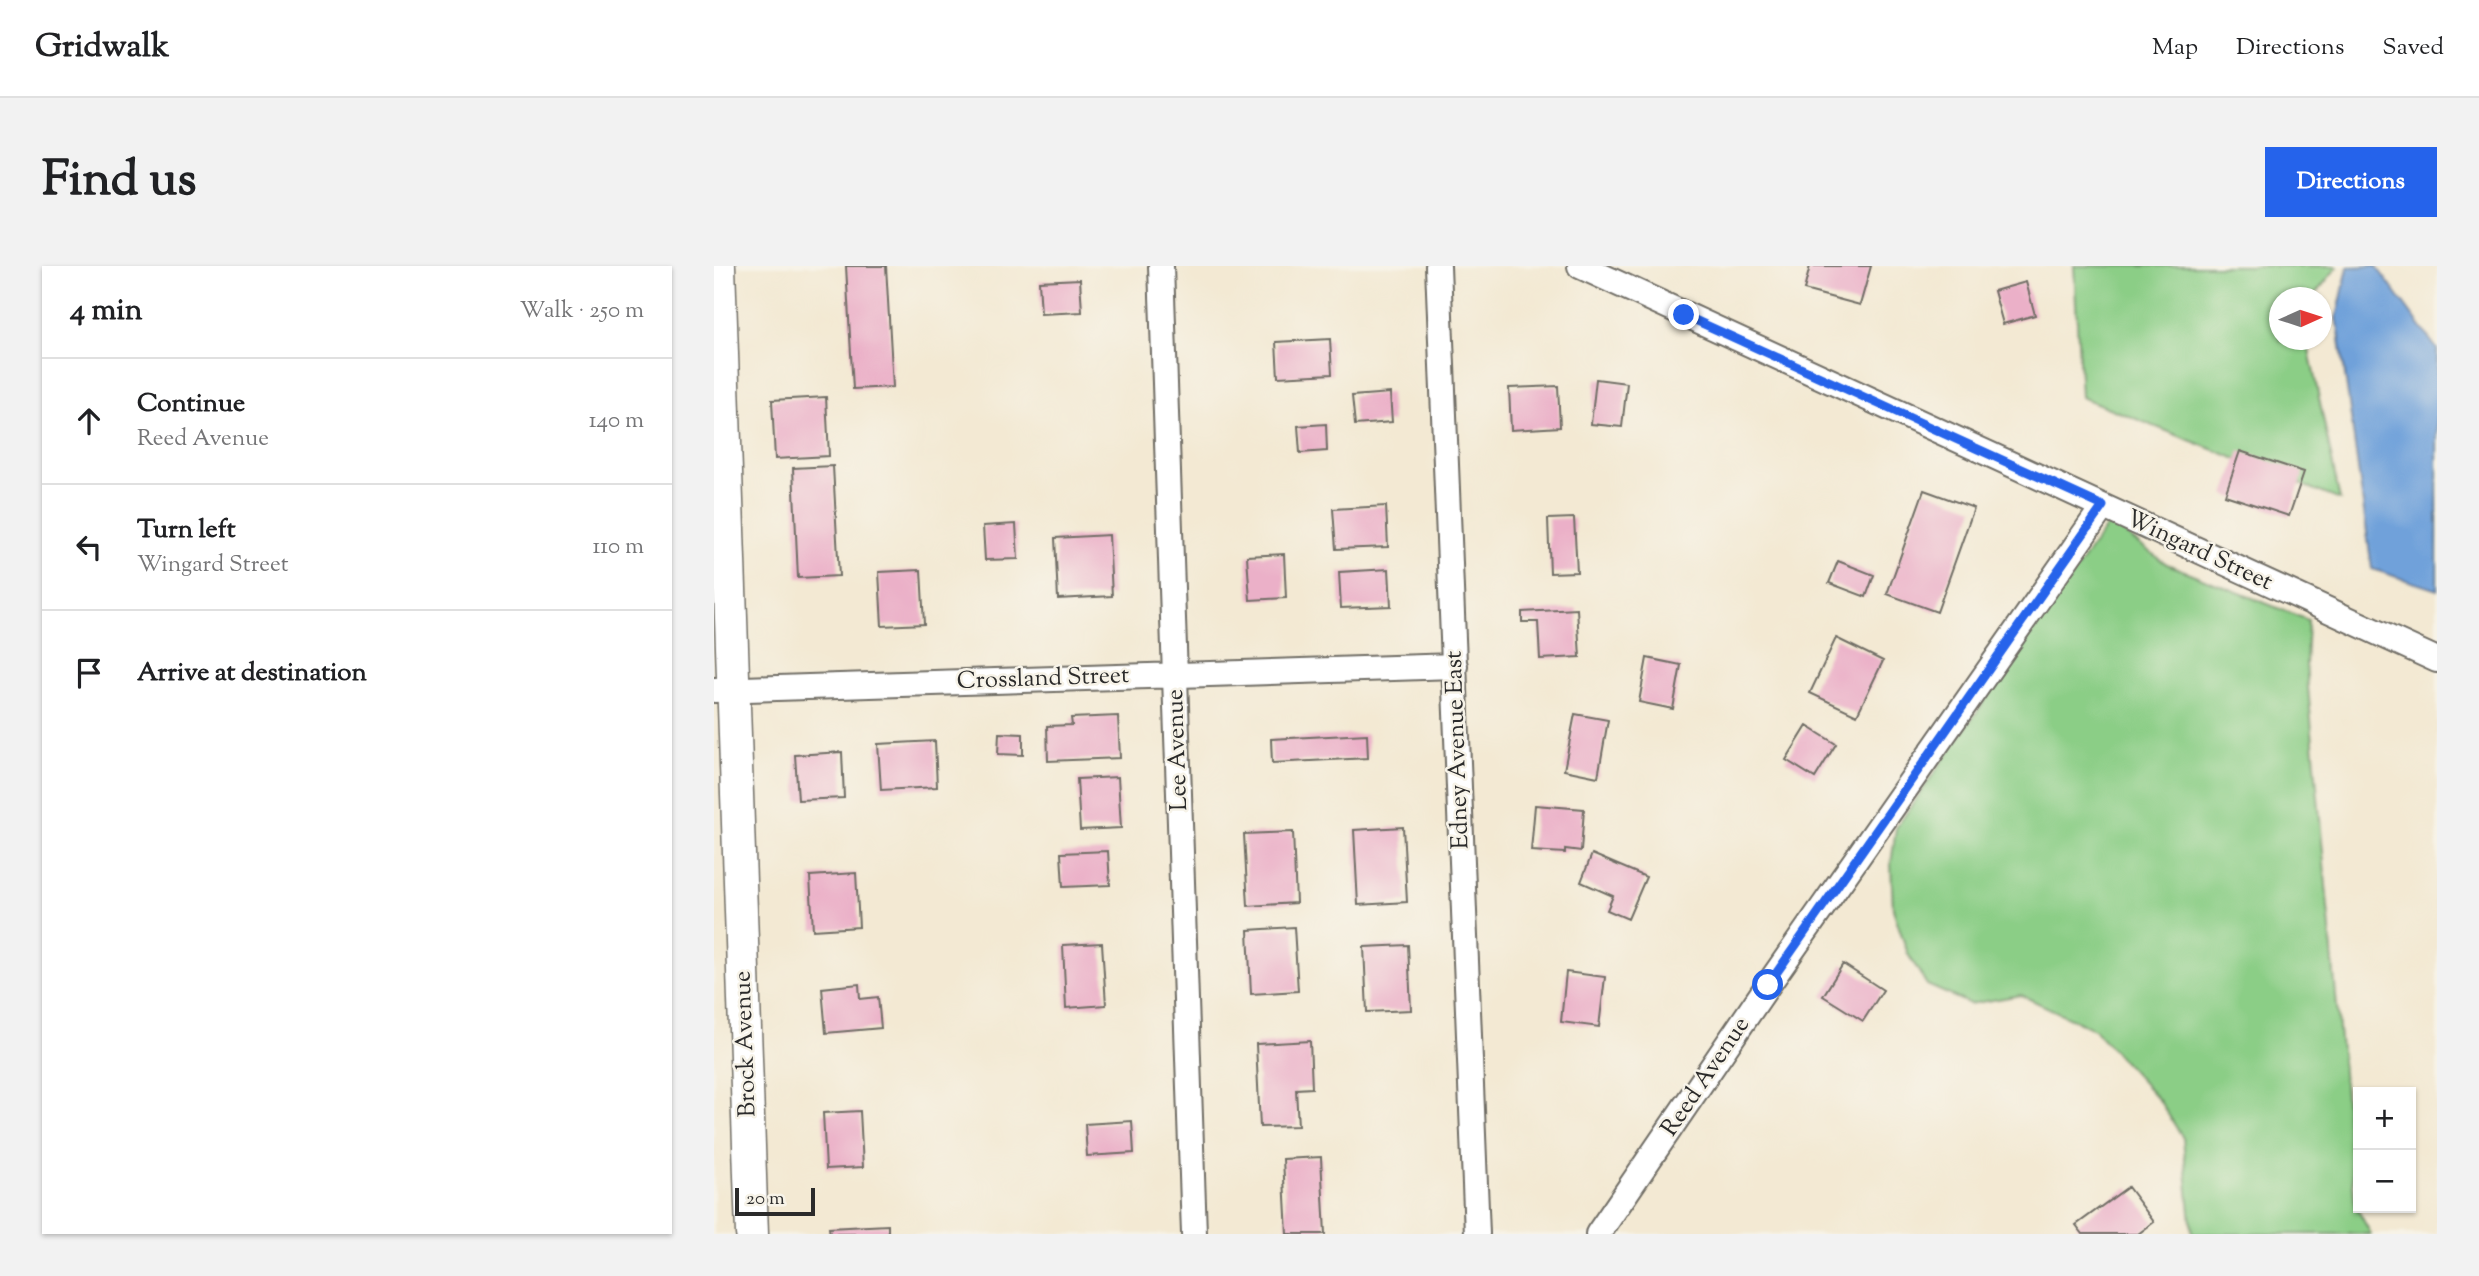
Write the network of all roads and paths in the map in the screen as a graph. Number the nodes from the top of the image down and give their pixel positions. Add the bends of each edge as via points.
1 (719, 266) edge
2 (1161, 266) edge
3 (1438, 266) edge
4 (1580, 266) edge
5 (2103, 506) junction
6 (2437, 660) edge
7 (1455, 666) junction
8 (1176, 674) junction
9 (724, 690) edge
10 (752, 1234) edge
11 (1194, 1234) edge
12 (1477, 1234) edge
13 (1598, 1234) edge

1 - 9 street, Brock Avenue
2 - 8 street, Lee Avenue
3 - 7 street, Edney Avenue East
4 - 5 street, Wingard Street
5 - 6 street, Wingard Street
5 - 13 street, Reed Avenue
7 - 8 street, Crossland Street
7 - 12 street, Edney Avenue East
8 - 9 street, Crossland Street
8 - 11 street, Lee Avenue
9 - 10 street, Brock Avenue

